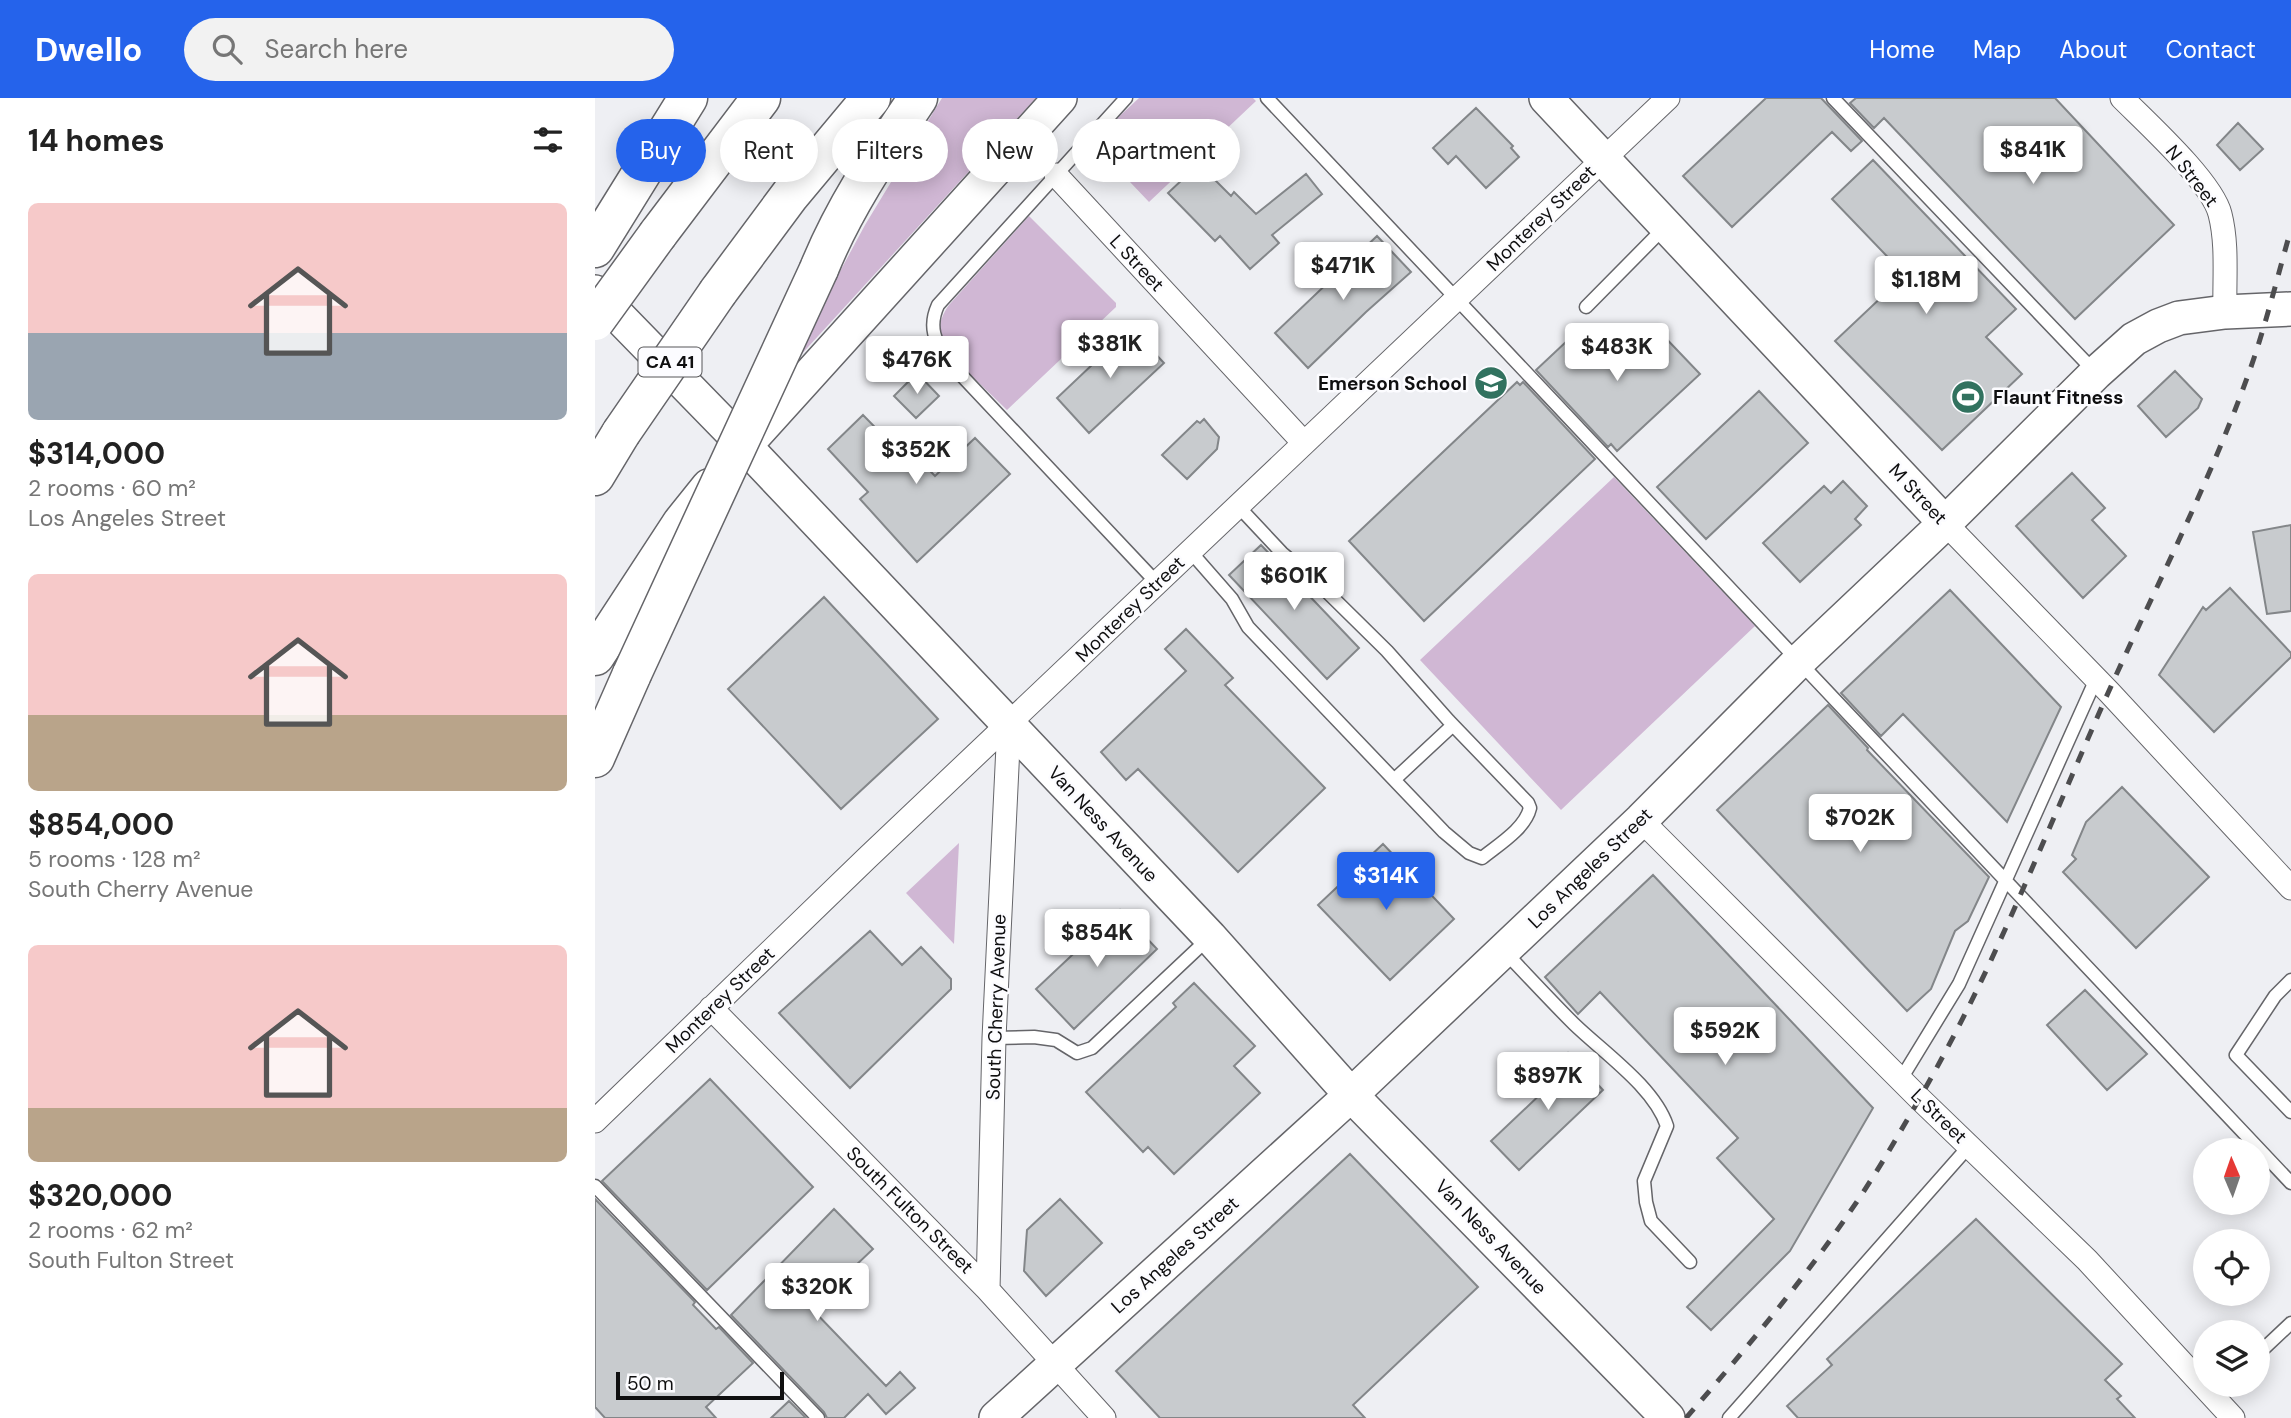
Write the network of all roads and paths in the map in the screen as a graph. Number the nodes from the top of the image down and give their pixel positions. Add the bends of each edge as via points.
1 (688, 98) edge
2 (761, 98) edge
3 (871, 98) edge
4 (918, 98) edge
5 (1060, 98) edge
6 (1126, 98) edge
7 (1267, 98) edge
8 (1546, 98) edge
9 (1668, 98) edge
10 (1833, 98) edge
11 (2122, 98) edge
12 (1604, 159) junction
13 (1058, 173) edge
14 (1058, 177) edge
15 (1050, 182) edge
16 (1666, 226) junction
17 (595, 248) edge
18 (595, 292) edge
19 (1457, 299) junction
20 (1586, 307) dead end
21 (2291, 309) edge
22 (2225, 312) junction
23 (595, 321) edge
24 (2096, 373) junction
25 (1304, 443) junction
26 (745, 446) junction
27 (595, 476) edge
28 (1238, 506) junction
29 (1945, 523) junction
30 (1190, 551) junction
31 (1157, 583) junction
32 (595, 656) edge
33 (1798, 662) junction
34 (2097, 679) junction
35 (1009, 725) junction
36 (1453, 725) junction
37 (595, 758) edge
38 (1395, 779) junction
39 (1641, 820) junction
40 (2006, 881) junction
41 (2290, 886) edge
42 (1210, 937) junction
43 (1503, 950) junction
44 (2291, 980) edge
45 (711, 1008) junction
46 (994, 1038) junction
47 (1901, 1079) junction
48 (1351, 1094) junction
49 (2291, 1112) edge
50 (595, 1121) edge
51 (1970, 1145) junction
52 (2291, 1183) edge
53 (595, 1186) edge
54 (1690, 1262) dead end
55 (988, 1290) junction
56 (2291, 1323) edge
57 (2270, 1343) edge
58 (1055, 1364) junction
59 (2193, 1364) edge
60 (2224, 1397) edge
61 (818, 1418) edge
62 (996, 1418) edge
63 (1104, 1418) edge
64 (1668, 1418) edge
65 (1729, 1418) edge
66 (2233, 1418) edge

1 - 17 highway
2 - 23 highway, bridge
3 - 27 highway, CA 41, bridge via 790,195 718,292
4 - 37 highway, bridge via 839,225
5 - 26 street
6 - 13 lane
7 - 19 lane
8 - 12 street, M Street
9 - 12 street, Monterey Street
10 - 24 lane
11 - 22 street, N Street via 2199,179 2220,211
12 - 16 street, M Street
12 - 19 street, Monterey Street
14 - 25 street, L Street
15 - 31 lane via 939,305 934,315 935,342
16 - 20 lane
16 - 29 street, M Street
18 - 26 street, Van Ness Avenue
19 - 25 street, Monterey Street
19 - 33 lane
21 - 22 street, Los Angeles Street
22 - 24 street, Los Angeles Street via 2179,318 2158,326 2134,339
24 - 29 street, Los Angeles Street
25 - 28 street, Monterey Street
26 - 32 highway via 682,523
26 - 35 street, Van Ness Avenue
28 - 30 street, Monterey Street
28 - 36 lane via 1387,651
29 - 33 street, Los Angeles Street
29 - 34 street, M Street
30 - 31 street, Monterey Street
30 - 38 lane via 1232,599 1248,626
31 - 35 street, Monterey Street
33 - 39 street, Los Angeles Street
33 - 40 lane
34 - 40 lane
34 - 41 street, M Street
35 - 42 street, Van Ness Avenue
35 - 45 street, Monterey Street
35 - 46 street, South Cherry Avenue
36 - 38 lane
36 - 38 lane via 1528,803 1528,817 1505,840 1482,858 1469,853
39 - 43 street, Los Angeles Street
39 - 47 street, L Street
40 - 47 lane via 1959,984
40 - 52 lane
42 - 46 lane via 1092,1048 1077,1053 1046,1038
42 - 48 street, Van Ness Avenue
43 - 48 street, Los Angeles Street
43 - 54 lane via 1662,1112 1667,1126 1644,1181 1646,1202 1651,1221
44 - 49 lane via 2236,1055
45 - 50 street, Monterey Street
45 - 55 street, South Fulton Street
46 - 55 street, South Cherry Avenue
47 - 51 street, L Street
48 - 58 street, Los Angeles Street
48 - 64 street, Van Ness Avenue
51 - 59 street, L Street
51 - 65 lane
53 - 61 lane
55 - 58 street, South Fulton Street
56 - 57 lane
58 - 62 street, Los Angeles Street
58 - 63 street, South Fulton Street
60 - 66 street, L Street

